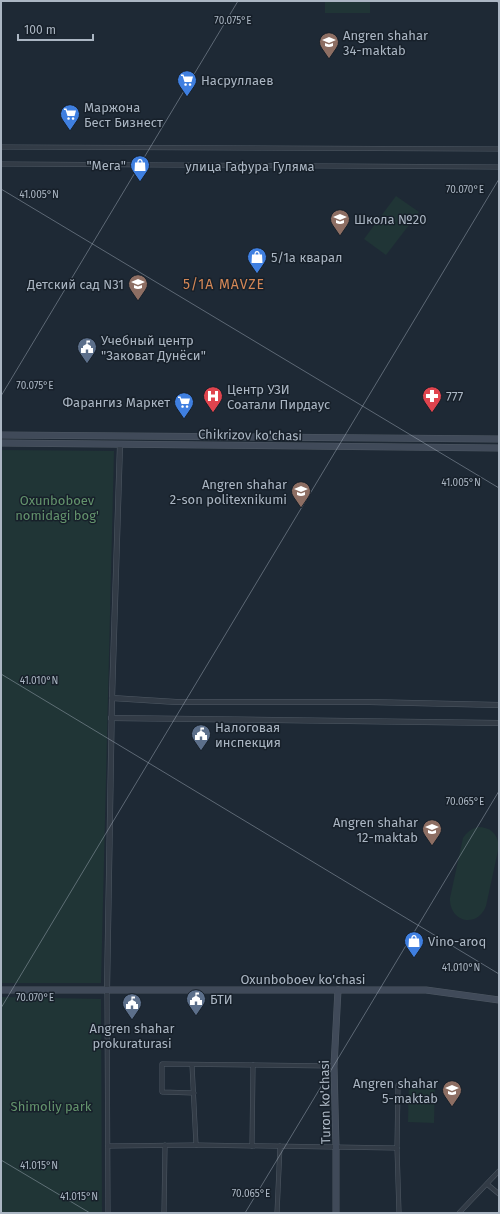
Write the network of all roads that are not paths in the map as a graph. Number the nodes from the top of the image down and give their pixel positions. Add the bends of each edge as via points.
1 (1, 147) edge
2 (499, 149) edge
3 (1, 164) edge
4 (499, 167) edge
5 (1, 435) edge
6 (499, 439) edge
7 (1, 444) edge
8 (120, 444) junction
9 (499, 448) edge
10 (112, 698) junction
11 (499, 705) edge
12 (111, 718) junction
13 (499, 723) edge
14 (1, 990) edge
15 (107, 990) junction
16 (338, 990) junction
17 (499, 1000) edge
18 (192, 1065) junction
19 (254, 1065) junction
20 (334, 1066) junction
21 (398, 1085) dead end
22 (194, 1093) junction
23 (165, 1145) junction
24 (196, 1145) junction
25 (108, 1146) junction
26 (252, 1146) junction
27 (280, 1146) junction
28 (336, 1147) junction
29 (397, 1148) junction
30 (499, 1171) edge
31 (487, 1184) junction
32 (499, 1194) edge
33 (108, 1213) edge
34 (164, 1213) edge
35 (277, 1213) edge
36 (336, 1213) edge
37 (399, 1213) edge
38 (459, 1213) edge

1 - 2 street
3 - 4 street, улица Гафура Гуляма
5 - 6 main road, Chikrizov ko'chasi
7 - 8 main road, Chikrizov ko'chasi
8 - 9 main road, Chikrizov ko'chasi
8 - 10 street
10 - 11 street via 176,702
10 - 12 street
12 - 13 street
12 - 15 street
14 - 15 main road, Oxunboboev ko'chasi
15 - 16 main road, Oxunboboev ko'chasi
15 - 25 street
16 - 17 main road, Oxunboboev ko'chasi via 426,990
16 - 20 main road, Turon ko'chasi
18 - 19 street
18 - 22 street
18 - 22 street via 162,1064 162,1092
19 - 20 street
19 - 26 street
20 - 28 main road, Turon ko'chasi
21 - 29 street
22 - 24 street
23 - 24 street
23 - 25 street
23 - 34 street
24 - 26 street
25 - 33 street
26 - 27 street
27 - 28 street
27 - 35 street
28 - 29 street
28 - 36 main road, Turon ko'chasi
29 - 37 street
30 - 31 street
31 - 32 street
31 - 38 street

